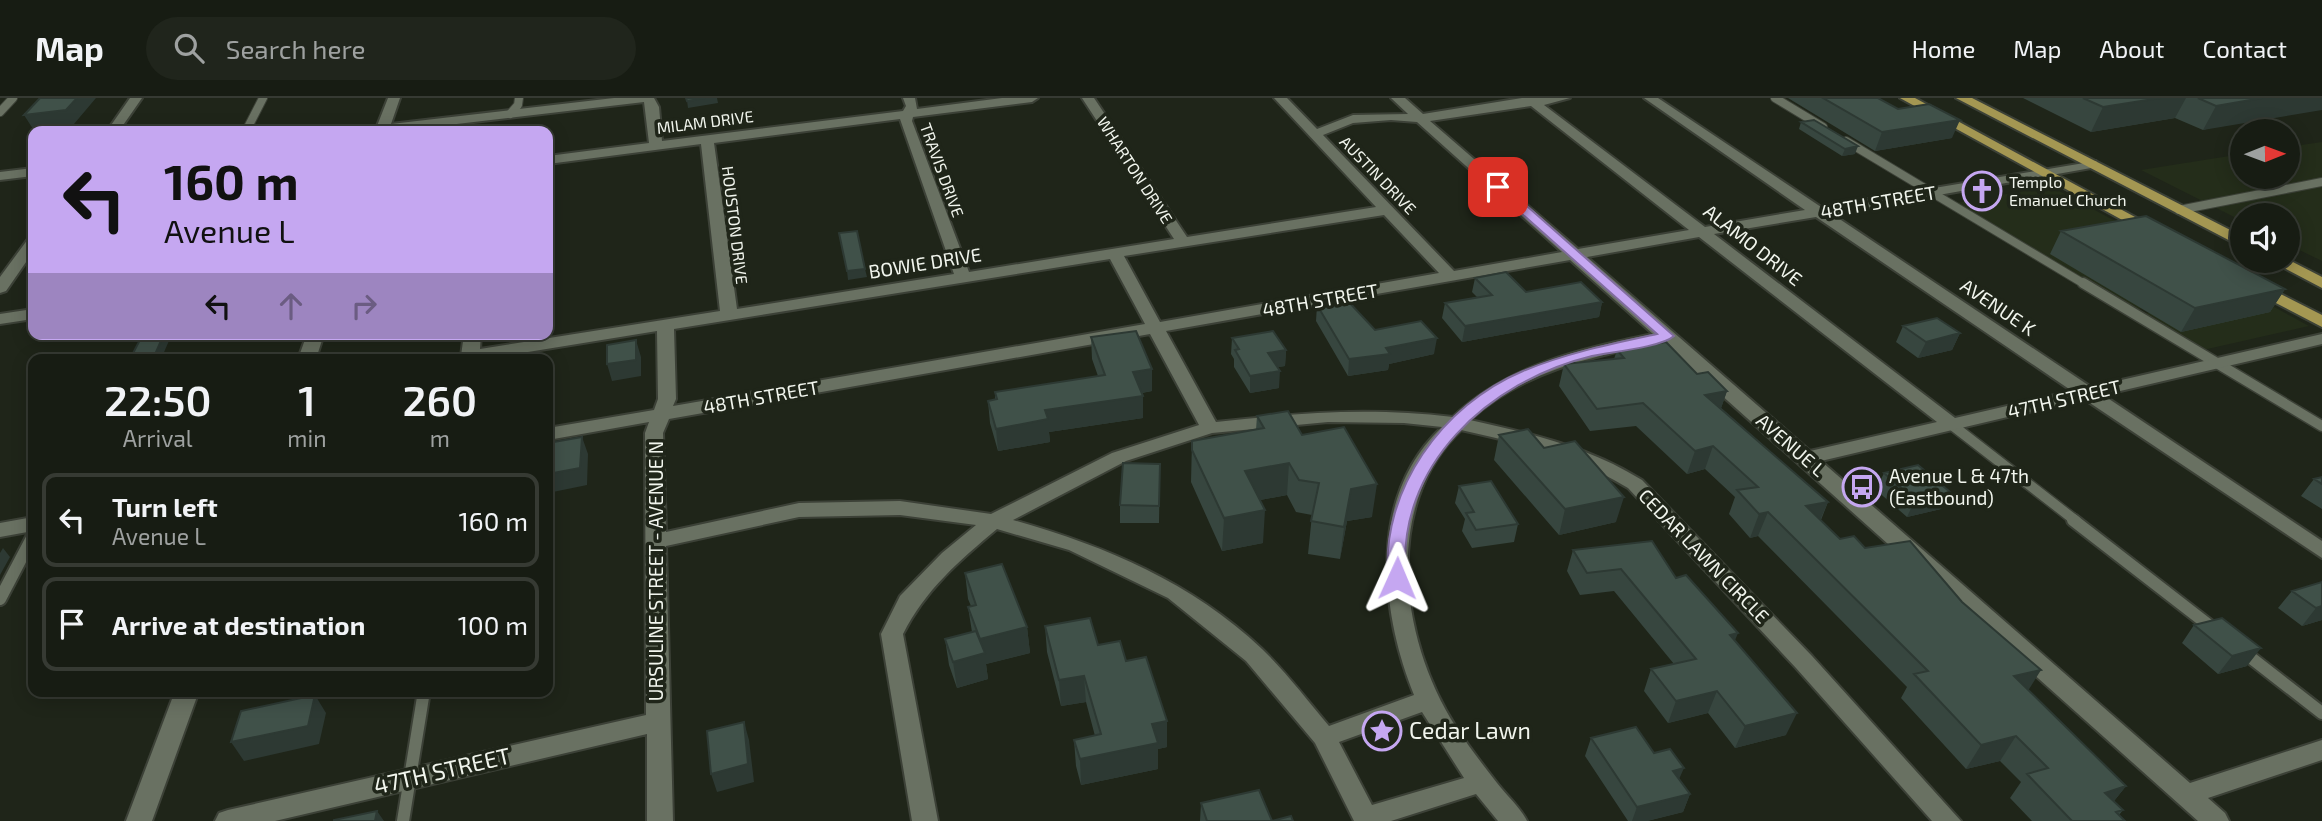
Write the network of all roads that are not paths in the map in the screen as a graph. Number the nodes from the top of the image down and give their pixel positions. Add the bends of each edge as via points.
1 (13, 98) edge
2 (136, 98) edge
3 (263, 98) edge
4 (394, 98) edge
5 (519, 98) edge
6 (647, 98) edge
7 (1032, 98) edge
8 (1088, 98) edge
9 (1280, 98) edge
10 (1397, 98) edge
11 (1564, 98) edge
12 (1650, 98) edge
13 (1774, 98) edge
14 (1906, 98) edge
15 (1962, 98) edge
16 (1531, 100) edge
17 (909, 106) edge
18 (0, 113) edge
19 (510, 114) junction
20 (1417, 119) junction
21 (116, 126) edge
22 (249, 126) edge
23 (384, 126) edge
24 (414, 126) edge
25 (504, 126) edge
26 (1317, 132) junction
27 (707, 140) junction
28 (656, 146) junction
29 (553, 158) edge
30 (2091, 164) junction
31 (28, 173) edge
32 (2045, 173) junction
33 (0, 176) edge
34 (2322, 182) edge
35 (1932, 192) junction
36 (2179, 209) junction
37 (1387, 210) junction
38 (1819, 212) junction
39 (1702, 232) junction
40 (2230, 236) edge
41 (2165, 237) edge
42 (1183, 242) junction
43 (28, 249) edge
44 (1115, 254) junction
45 (1575, 255) junction
46 (2300, 272) edge
47 (2238, 276) edge
48 (1451, 277) junction
49 (963, 278) junction
50 (2322, 283) edge
51 (0, 288) edge
52 (729, 314) junction
53 (28, 315) edge
54 (0, 319) edge
55 (2322, 322) edge
56 (665, 324) junction
57 (1157, 328) junction
58 (1667, 336) junction
59 (2322, 339) edge
60 (488, 354) edge
61 (2217, 363) junction
62 (2088, 393) junction
63 (660, 414) junction
64 (1457, 423) junction
65 (1952, 425) junction
66 (2322, 426) edge
67 (1210, 428) junction
68 (553, 433) edge
69 (1806, 458) junction
70 (994, 522) junction
71 (28, 525) edge
72 (0, 530) edge
73 (654, 542) junction
74 (28, 546) edge
75 (2322, 551) edge
76 (0, 599) edge
77 (2224, 637) edge
78 (2235, 645) edge
79 (185, 697) edge
80 (423, 697) edge
81 (1428, 700) junction
82 (2322, 713) edge
83 (657, 722) junction
84 (1324, 737) junction
85 (2322, 750) edge
86 (409, 779) junction
87 (1480, 783) junction
88 (2186, 795) junction
89 (1367, 819) edge
90 (139, 821) edge
91 (228, 821) edge
92 (403, 821) edge
93 (660, 821) edge
94 (925, 821) edge
95 (1514, 821) edge
96 (1948, 821) edge
97 (2216, 821) edge

1 - 18 lane
2 - 21 street
3 - 22 lane
4 - 23 street
5 - 19 lane
6 - 19 street
6 - 28 street via 653,107
7 - 17 street, MILAM DRIVE
8 - 42 street, WHARTON DRIVE
9 - 26 street, AUSTIN DRIVE
10 - 20 street, AVENUE L
11 - 16 street
12 - 38 street, AVENUE K
13 - 35 lane
14 - 32 main road
15 - 30 main road
16 - 20 street
16 - 39 street, ALAMO DRIVE
17 - 27 street, MILAM DRIVE
17 - 49 street, TRAVIS DRIVE via 905,121
19 - 24 street
19 - 25 street
20 - 26 street via 1410,125 1340,136
20 - 45 street, AVENUE L
26 - 37 street, AUSTIN DRIVE
27 - 28 street, MILAM DRIVE
27 - 52 street, HOUSTON DRIVE
28 - 29 street, MILAM DRIVE
30 - 32 street, 48TH STREET
30 - 36 main road
31 - 33 street
32 - 35 street, 48TH STREET
32 - 41 main road
34 - 36 lane
35 - 38 street, 48TH STREET
35 - 61 lane
36 - 40 main road
37 - 42 street, BOWIE DRIVE
37 - 48 street, AUSTIN DRIVE
38 - 39 street, 48TH STREET
38 - 62 street, AVENUE K
39 - 45 street, 48TH STREET
39 - 65 street, ALAMO DRIVE
42 - 44 street, BOWIE DRIVE
43 - 51 street
44 - 49 street, BOWIE DRIVE
44 - 57 street
45 - 48 street, 48TH STREET
45 - 58 street, AVENUE L
46 - 50 main road
47 - 55 main road
48 - 57 street, 48TH STREET
49 - 52 street, BOWIE DRIVE
52 - 56 street, BOWIE DRIVE
53 - 54 street
56 - 60 street, BOWIE DRIVE
56 - 63 street, URSULINE STREET - AVENUE N via 667,395
57 - 63 street, 48TH STREET
57 - 67 street
58 - 64 street via 1585,354 1525,375 1475,406
58 - 69 street, AVENUE L
59 - 61 street, 47TH STREET
61 - 62 street, 47TH STREET
61 - 66 lane
62 - 65 street, 47TH STREET
62 - 75 street, AVENUE K
63 - 68 street, 48TH STREET
63 - 73 street, URSULINE STREET - AVENUE N via 654,433
64 - 67 street, CEDAR LAWN CIRCLE via 1328,416
64 - 81 street via 1434,446 1407,496 1395,555 1401,623
64 - 96 street, CEDAR LAWN CIRCLE via 1556,447 1601,463 1635,484
65 - 69 street, 47TH STREET
65 - 77 lane
67 - 70 street, CEDAR LAWN CIRCLE via 1119,457
69 - 88 street, AVENUE L
70 - 73 street via 900,508 799,510
70 - 84 street via 1076,545 1176,593 1255,654
70 - 94 street, CEDAR LAWN CIRCLE via 949,558 908,601 892,634
71 - 72 street
73 - 83 street, URSULINE STREET - AVENUE N
74 - 76 lane
78 - 82 lane
79 - 90 street
80 - 86 lane
81 - 84 street
81 - 87 street
83 - 86 street, 47TH STREET
83 - 93 street, URSULINE STREET - AVENUE N
84 - 89 street
85 - 88 street
86 - 91 street, 47TH STREET
86 - 92 lane
87 - 89 street
87 - 95 street
88 - 97 street, AVENUE L

